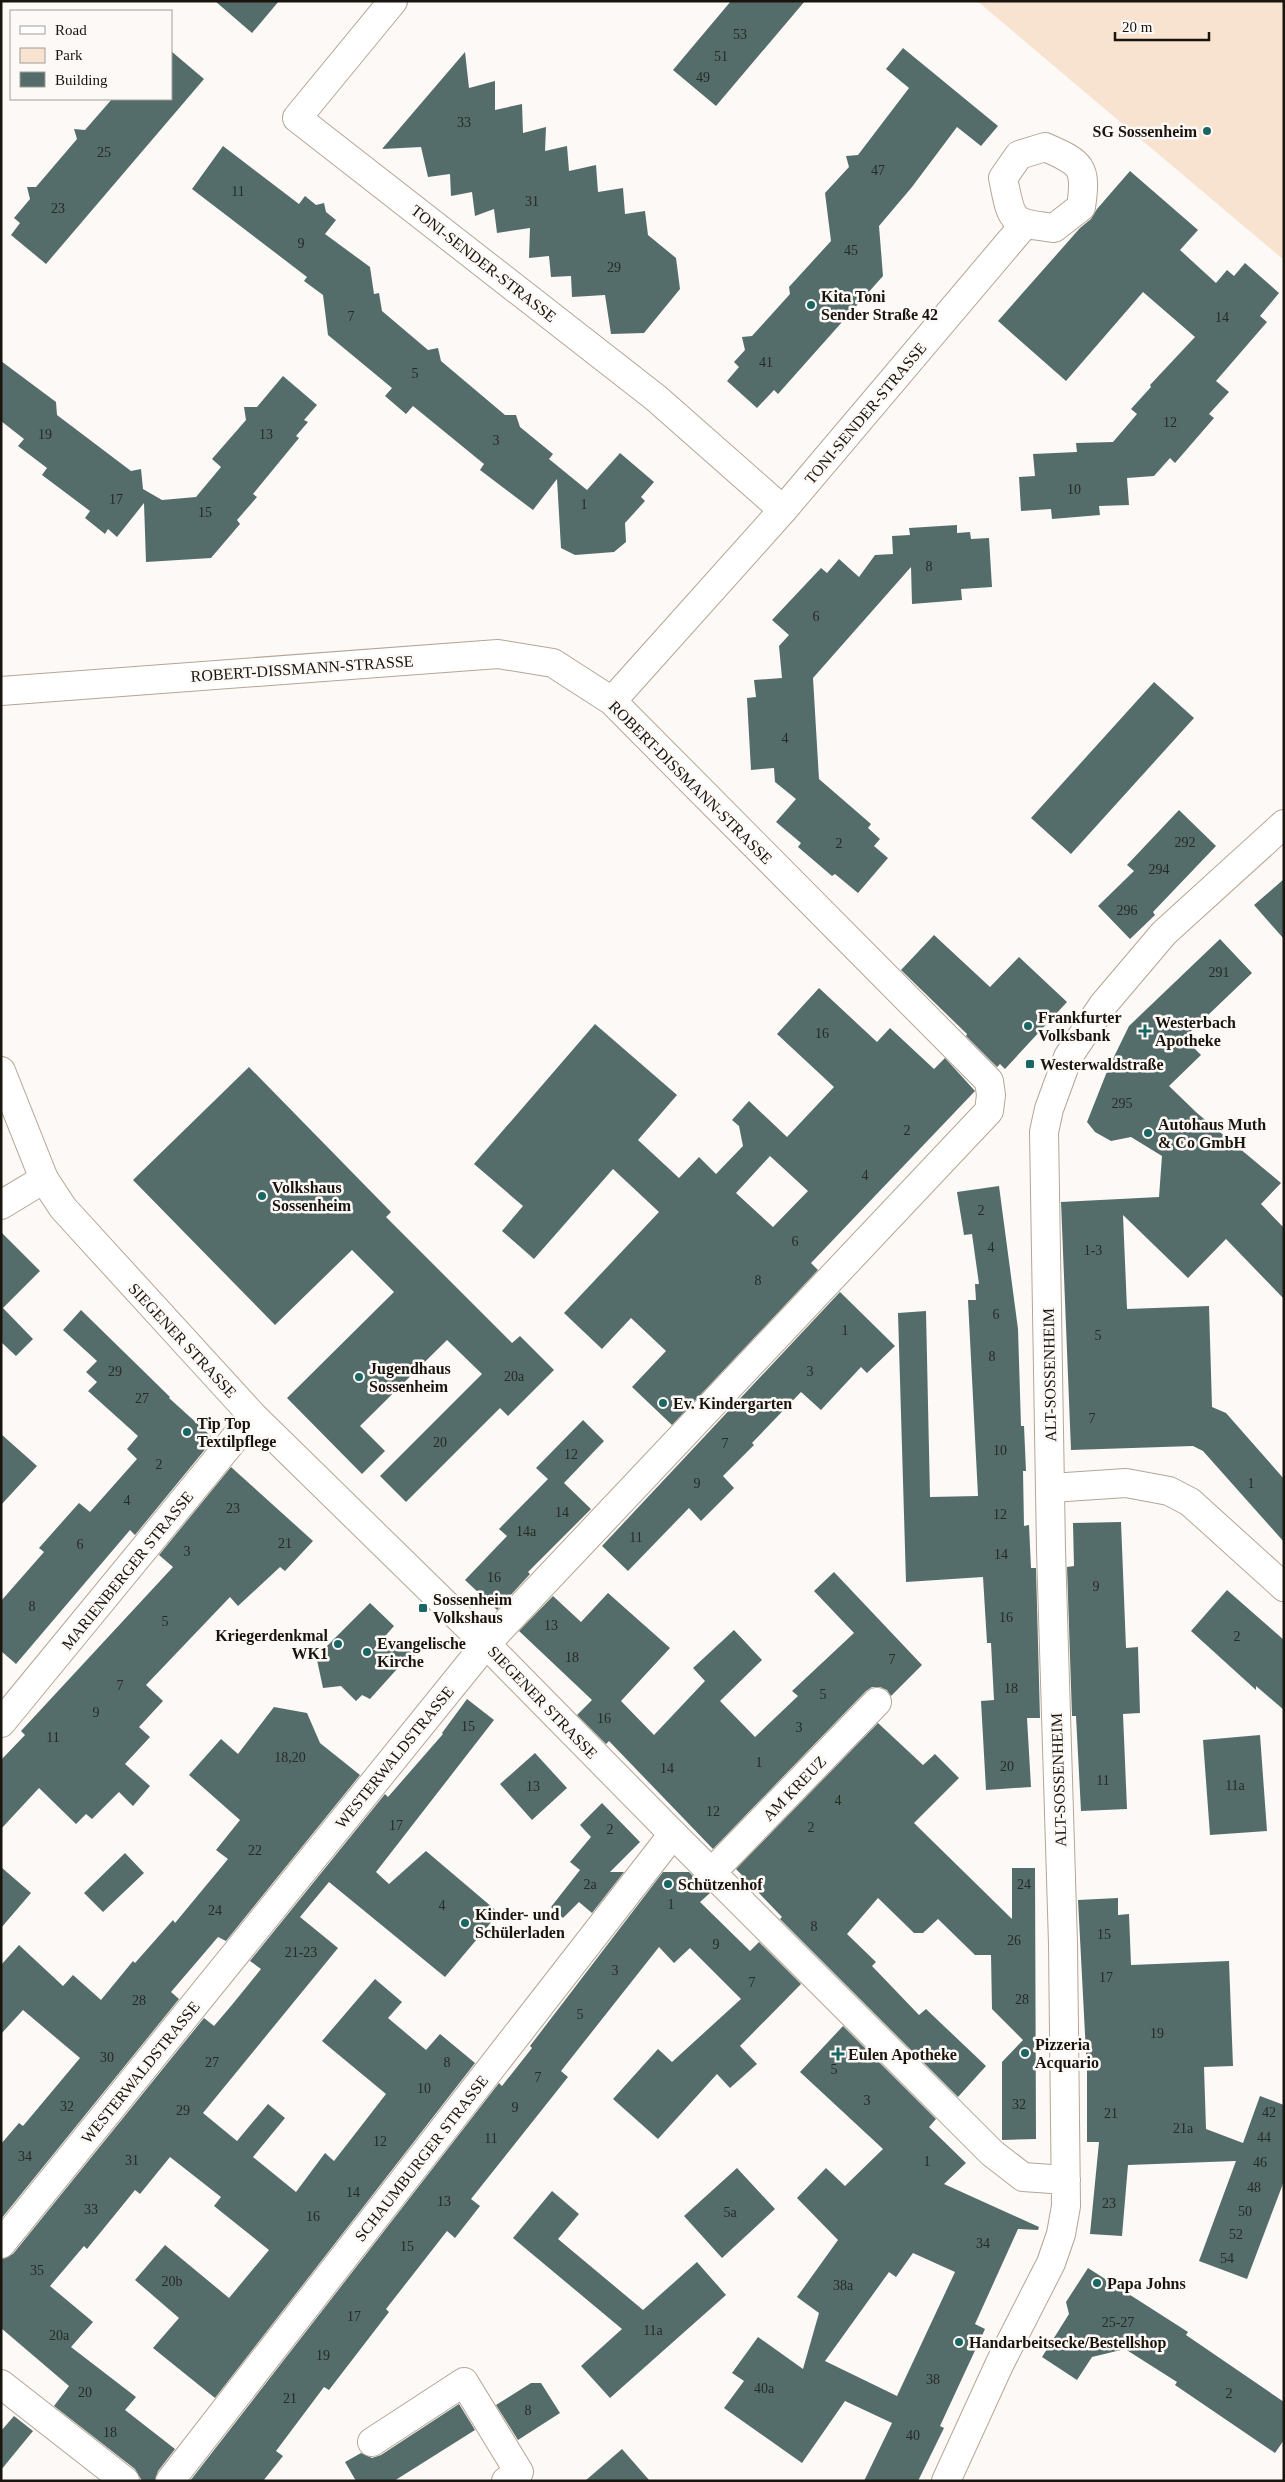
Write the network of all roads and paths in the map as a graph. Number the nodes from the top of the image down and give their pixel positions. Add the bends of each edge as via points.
1 (393, 1) edge
2 (1024, 225) dead end
3 (783, 510) junction
4 (1, 691) edge
5 (612, 701) junction
6 (1284, 824) edge
7 (1, 1071) edge
8 (991, 1094) joint
9 (44, 1179) junction
10 (1, 1205) edge
11 (253, 1416) junction
12 (1051, 1488) junction
13 (1284, 1587) edge
14 (486, 1644) junction
15 (877, 1702) dead end
16 (1, 1723) edge
17 (672, 1834) junction
18 (711, 1873) junction
19 (1066, 2180) junction
20 (1, 2244) edge
21 (1, 2384) edge
22 (372, 2442) dead end
23 (951, 2478) edge
24 (125, 2481) edge
25 (170, 2481) edge
26 (506, 2481) edge

1 - 3 street, TONI-SENDER-STRASSE via 297,118 656,398
2 - 3 street, TONI-SENDER-STRASSE
3 - 5 street, TONI-SENDER-STRASSE
4 - 5 street, ROBERT-DISSMANN-STRASSE via 498,654 553,663
5 - 8 street, ROBERT-DISSMANN-STRASSE via 989,1080
6 - 12 street, ALT-SOSSENHEIM via 1164,933 1103,1005 1068,1057 1050,1108 1044,1132
7 - 9 street, SIEGENER STRASSE
8 - 14 street, WESTERWALDSTRASSE via 989,1110
9 - 10 street
9 - 11 street, SIEGENER STRASSE via 63,1208
11 - 14 street, SIEGENER STRASSE
11 - 16 street, MARIENBERGER STRASSE
12 - 13 street via 1126,1483 1169,1491 1190,1502
12 - 19 street, ALT-SOSSENHEIM
14 - 17 street, SIEGENER STRASSE
14 - 20 street, WESTERWALDSTRASSE
15 - 18 street, AM KREUZ
17 - 18 street, SIEGENER STRASSE
17 - 25 street, SCHAUMBURGER STRASSE
18 - 19 street, SIEGENER STRASSE via 1007,2166 1023,2177
19 - 23 street, ALT-SOSSENHEIM via 1061,2234 1051,2263 1000,2364
21 - 24 street
22 - 26 street via 464,2382 519,2472

